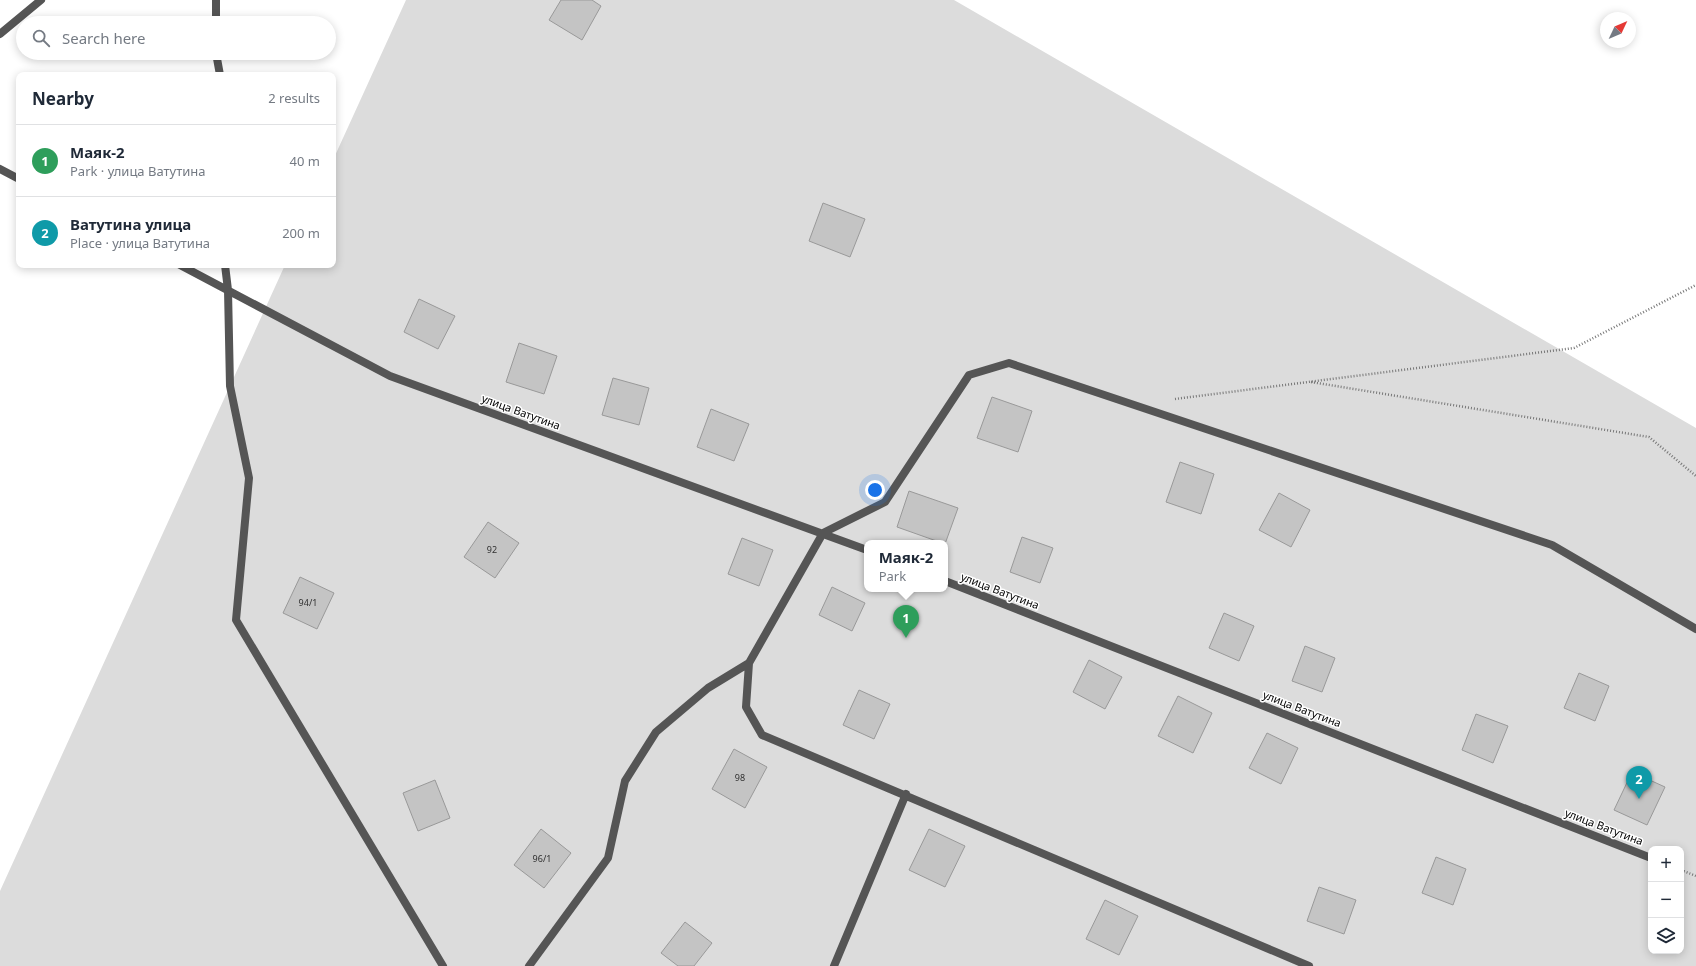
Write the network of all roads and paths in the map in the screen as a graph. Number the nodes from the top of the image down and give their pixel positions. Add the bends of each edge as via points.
1 (41, 0) edge
2 (216, 0) edge
3 (22, 16) edge
4 (216, 16) edge
5 (16, 21) edge
6 (0, 34) edge
7 (217, 60) edge
8 (219, 72) edge
9 (0, 169) edge
10 (16, 177) edge
11 (186, 268) edge
12 (225, 268) edge
13 (1696, 285) edge
14 (228, 290) junction
15 (1308, 382) junction
16 (1171, 400) dead end
17 (1696, 476) edge
18 (823, 533) junction
19 (864, 549) edge
20 (948, 582) edge
21 (1696, 628) edge
22 (749, 663) junction
23 (906, 794) junction
24 (1648, 857) edge
25 (1684, 871) edge
26 (1696, 876) edge
27 (443, 966) edge
28 (530, 966) edge
29 (834, 966) edge
30 (1309, 966) edge

1 - 3 street
2 - 4 street
5 - 6 street
7 - 8 street
9 - 10 street
11 - 14 street, улица Ватутина
12 - 14 street
13 - 15 path via 1574,348
14 - 18 street, улица Ватутина via 390,376
14 - 27 street via 230,386 249,478 236,620
15 - 16 path
15 - 17 path via 1649,437
18 - 19 street, улица Ватутина
18 - 21 street via 885,502 969,375 1009,363 1552,545
18 - 22 street
20 - 24 street, улица Ватутина
22 - 23 street via 746,707 762,735
22 - 28 street via 708,688 656,732 625,781 608,858
23 - 29 street
23 - 30 street
25 - 26 path

